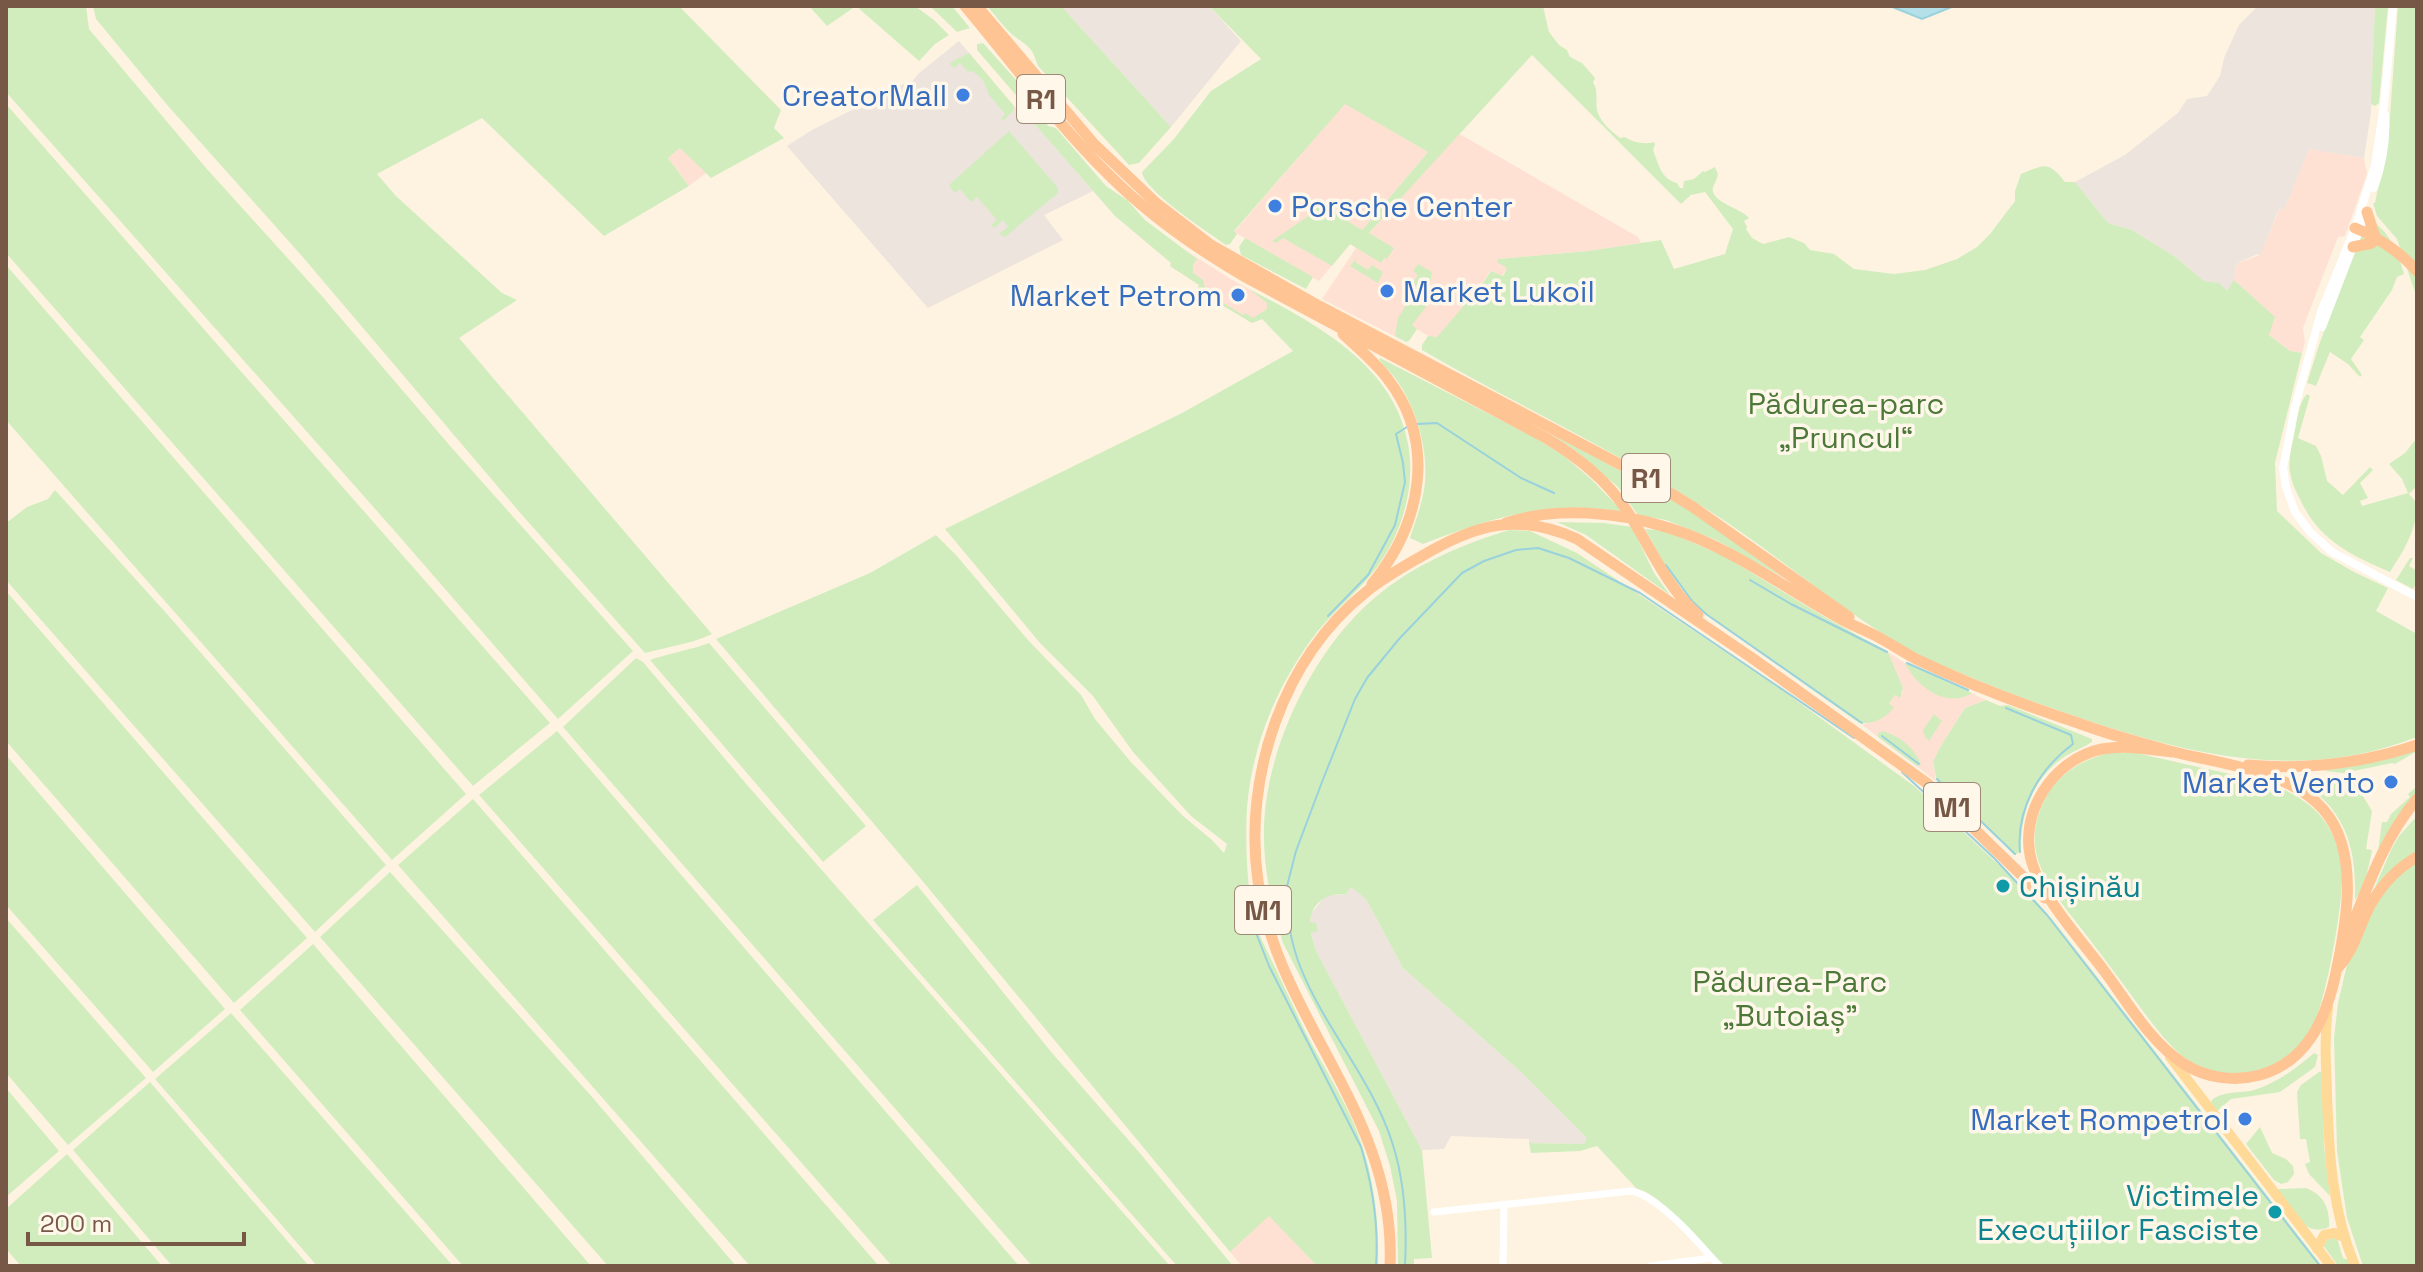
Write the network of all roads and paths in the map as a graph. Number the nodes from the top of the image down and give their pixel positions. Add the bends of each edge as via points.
1 (965, 6) edge
2 (977, 6) edge
3 (2393, 6) edge
4 (2384, 105) junction
5 (2367, 212) junction
6 (2356, 235) junction
7 (2373, 240) junction
8 (2417, 271) edge
9 (1334, 325) junction
10 (1393, 350) junction
11 (1506, 523) junction
12 (1365, 592) junction
13 (2417, 597) edge
14 (1881, 638) junction
15 (1729, 643) junction
16 (2417, 745) edge
17 (2172, 752) junction
18 (2227, 764) junction
19 (2417, 799) edge
20 (2417, 857) edge
21 (2065, 918) junction
22 (2338, 964) junction
23 (2329, 1002) junction
24 (2162, 1046) junction
25 (1504, 1204) junction
26 (1434, 1212) dead end
27 (2344, 1237) junction
28 (2317, 1249) junction
29 (1712, 1258) junction
30 (1388, 1266) edge
31 (1503, 1266) edge
32 (1651, 1266) edge
33 (1719, 1266) edge
34 (2331, 1266) edge
35 (2355, 1266) edge

1 - 9 highway, R1 via 1075,139 1161,222 1223,264
2 - 10 highway, R1 via 1094,144 1155,202 1226,255
3 - 4 street
4 - 5 street via 2381,168
4 - 6 street
5 - 6 street
5 - 7 highway
6 - 7 highway
6 - 7 highway
6 - 13 street via 2314,341 2286,447 2285,477 2295,512 2310,532 2332,552
7 - 8 highway
9 - 10 highway, R1
9 - 12 highway via 1387,377 1409,418 1418,459 1411,517 1386,566
10 - 14 highway, R1 via 1644,477
10 - 15 highway, R1 via 1581,461 1622,504 1673,588
11 - 12 highway, M1 via 1459,537
11 - 14 highway, M1 via 1561,514 1665,526 1724,550
11 - 15 highway, M1 via 1538,525 1577,539
12 - 30 highway, M1 via 1317,645 1278,716 1261,778 1255,849 1271,939 1370,1142 1389,1230
14 - 17 highway, M1 via 1990,691
15 - 21 highway, M1 via 1928,784
16 - 18 highway via 2323,766
17 - 18 highway
17 - 21 highway via 2102,749 2076,759 2047,785 2031,822 2030,854 2038,877
18 - 22 highway via 2299,789 2333,821 2347,863
19 - 22 highway via 2377,863
20 - 22 highway via 2394,874 2372,902 2349,956
21 - 24 highway
22 - 23 highway
23 - 24 highway via 2307,1044 2287,1063 2262,1075 2208,1075 2183,1064
23 - 27 main road via 2328,1134
24 - 28 main road
25 - 26 street
25 - 29 street via 1638,1192 1657,1202
25 - 31 street
27 - 28 main road via 2328,1233
27 - 35 main road
28 - 34 main road
29 - 32 street
29 - 33 street

